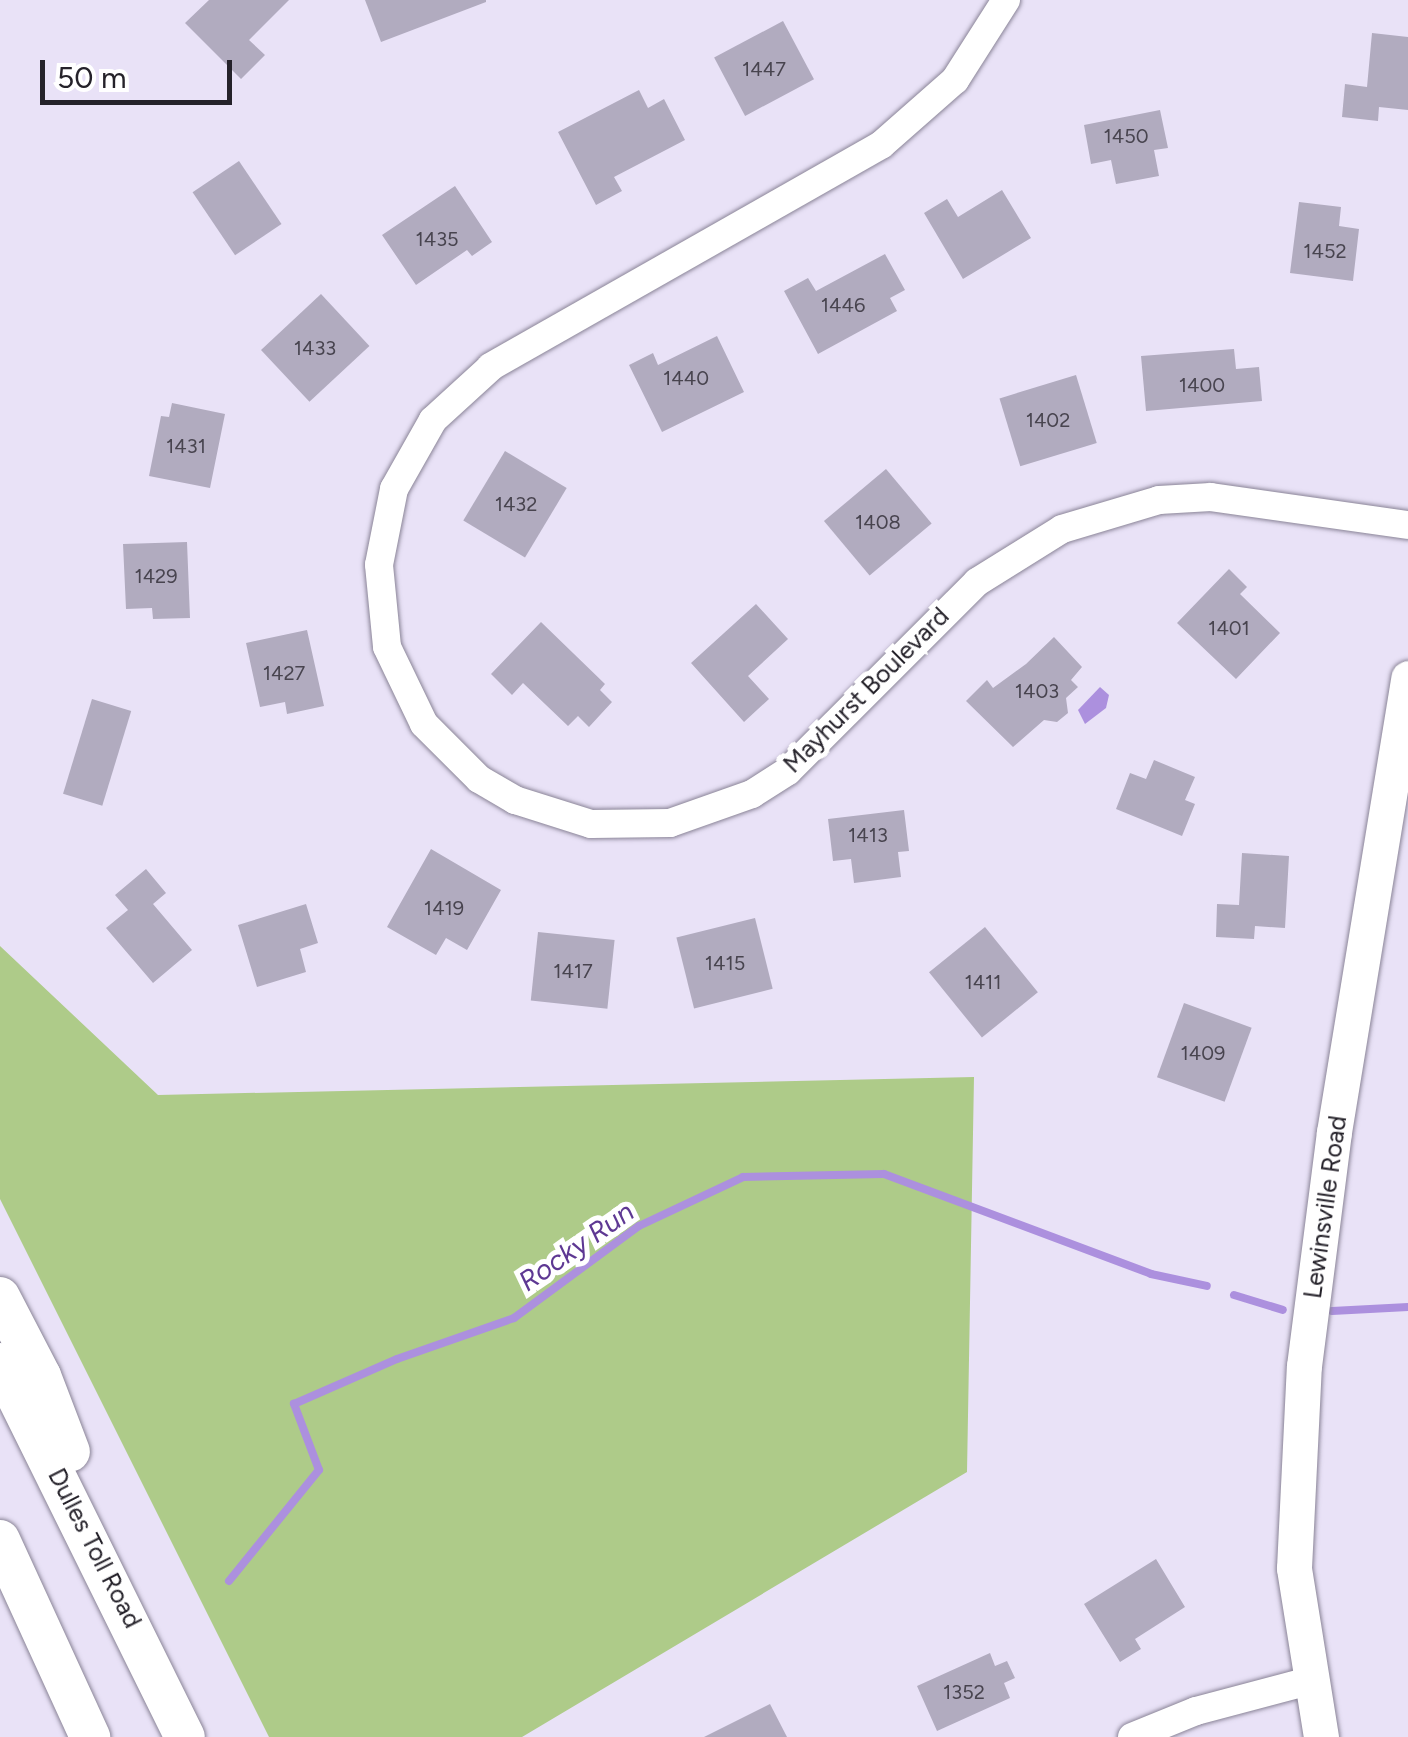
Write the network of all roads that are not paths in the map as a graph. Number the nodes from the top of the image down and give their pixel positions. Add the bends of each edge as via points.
1 (1006, 0) edge
2 (1408, 525) edge
3 (1408, 678) edge
4 (0, 1298) edge
5 (0, 1363) edge
6 (0, 1540) edge
7 (123, 1602) junction
8 (1310, 1681) junction
9 (90, 1737) edge
10 (185, 1737) edge
11 (1132, 1737) edge
12 (1322, 1737) edge

1 - 2 street, Mayhurst Boulevard via 955,80 882,145 491,367 433,420 394,488 378,566 387,647 424,724 480,778 515,800 591,824 670,823 752,794 788,771 977,582 1062,529 1142,504 1212,497
3 - 8 main road, Lewinsville Road via 1334,1132 1304,1366 1294,1568
4 - 7 highway via 56,1410
5 - 7 highway, Dulles Toll Road
6 - 9 highway
7 - 10 highway, Dulles Toll Road
8 - 11 street via 1196,1711
8 - 12 main road, Lewinsville Road

